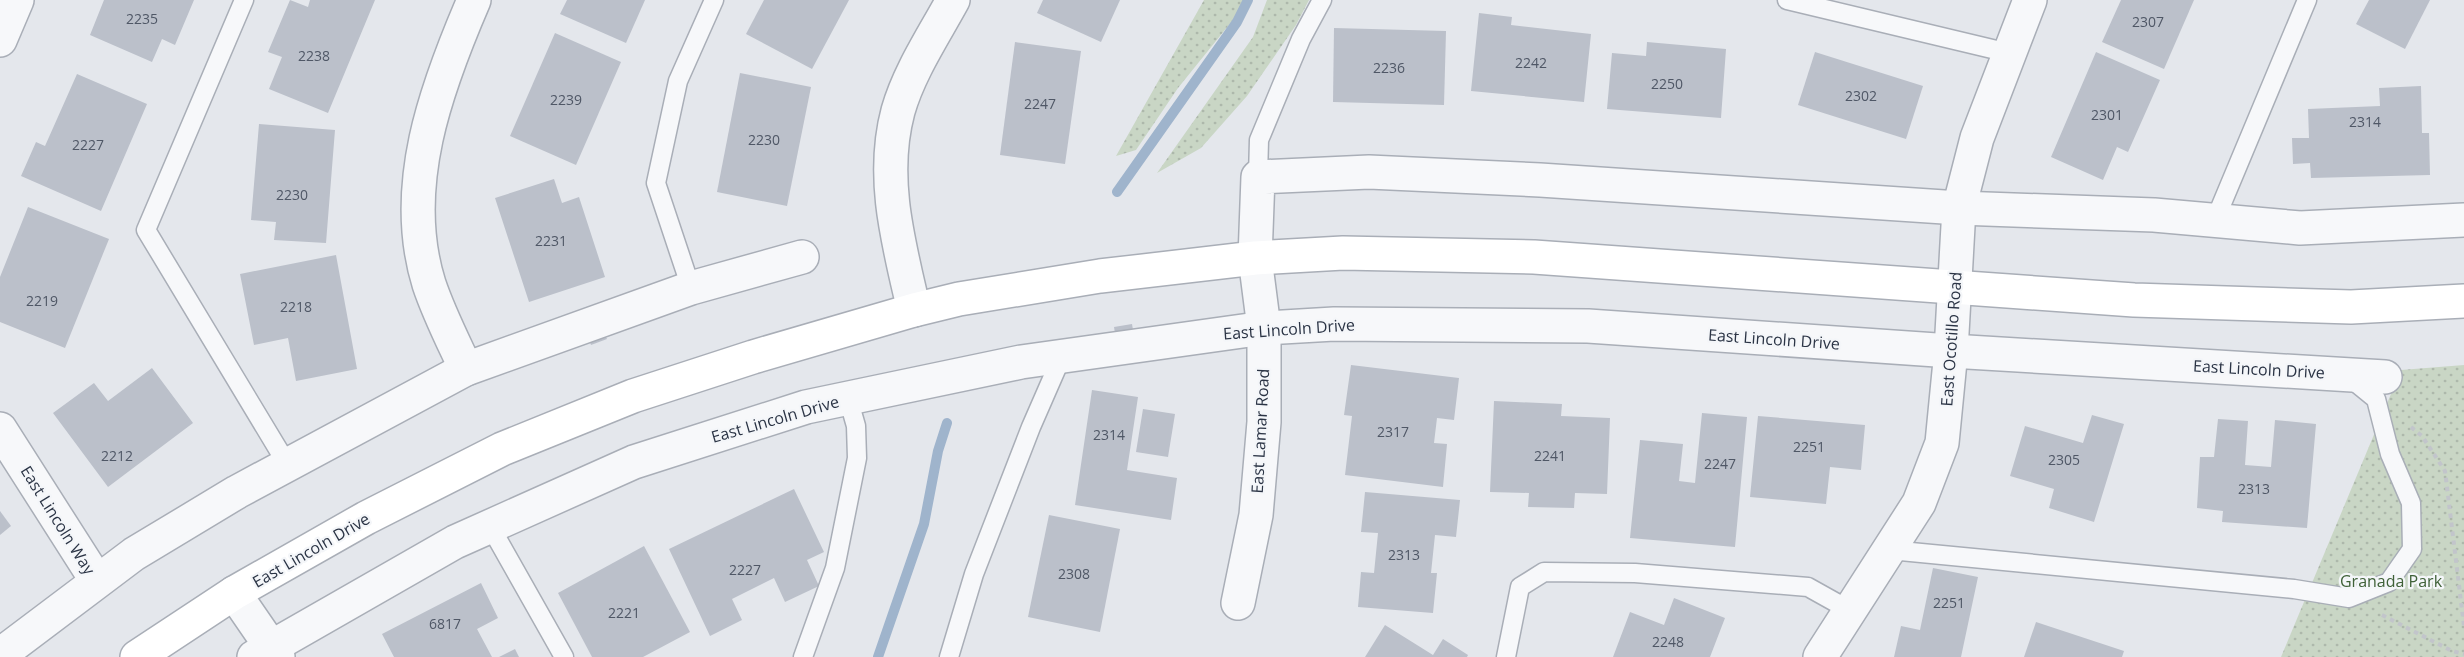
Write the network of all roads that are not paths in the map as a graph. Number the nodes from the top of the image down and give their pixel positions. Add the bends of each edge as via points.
1 (17, 0) edge
2 (243, 0) edge
3 (474, 0) edge
4 (714, 0) edge
5 (954, 0) edge
6 (1322, 0) edge
7 (1787, 0) edge
8 (2030, 0) edge
9 (2307, 0) edge
10 (0, 40) edge
11 (2008, 53) junction
12 (1258, 177) junction
13 (1959, 208) junction
14 (2215, 220) junction
15 (2464, 220) edge
16 (802, 257) dead end
17 (1255, 258) junction
18 (1955, 286) junction
19 (691, 288) junction
20 (2464, 301) edge
21 (914, 310) junction
22 (1264, 328) junction
23 (1951, 351) junction
24 (1062, 356) junction
25 (466, 369) junction
26 (2346, 374) junction
27 (2385, 377) dead end
28 (848, 398) junction
29 (0, 429) edge
30 (287, 464) junction
31 (489, 526) junction
32 (1890, 550) junction
33 (97, 581) junction
34 (234, 593) junction
35 (1238, 603) dead end
36 (1851, 611) junction
37 (267, 653) edge
38 (0, 655) edge
39 (137, 657) edge
40 (564, 657) edge
41 (803, 657) edge
42 (949, 657) edge
43 (1506, 657) edge
44 (1820, 657) edge

1 - 10 street
2 - 30 lane via 146,230
3 - 25 street via 432,110 420,186 418,233 429,283
4 - 19 lane via 678,81 656,183
5 - 21 street via 915,69 898,110 892,149 893,210
6 - 12 lane via 1258,140
7 - 11 lane
8 - 11 street, East Ocotillo Road
9 - 14 lane
11 - 13 street, East Ocotillo Road via 1977,138
12 - 13 street via 1403,173
12 - 17 street
13 - 14 street
13 - 18 street, East Ocotillo Road
14 - 15 street via 2300,228
16 - 19 street
17 - 18 main road, East Lincoln Drive via 1343,253 1534,257
17 - 21 main road, East Lincoln Drive via 1100,276
17 - 22 street, East Lamar Road
18 - 20 main road, East Lincoln Drive via 2240,305 2351,307
18 - 23 street, East Ocotillo Road
19 - 25 street
21 - 34 main road, East Lincoln Drive via 633,396 502,449 366,518
22 - 23 street, East Lincoln Drive via 1334,324 1588,326
22 - 24 street, East Lincoln Drive
22 - 35 street, East Lamar Road via 1264,422 1256,515
23 - 26 street, East Lincoln Drive
23 - 32 street, East Ocotillo Road via 1942,443 1919,503
24 - 28 street, East Lincoln Drive
24 - 42 lane via 974,574
25 - 30 street
26 - 27 street, East Lincoln Drive
26 - 32 lane via 2376,399 2390,454 2411,504 2412,538 2412,549 2389,582 2349,598 2294,589
28 - 31 street, East Lincoln Drive via 806,407 634,462
28 - 41 lane via 856,426 857,458 835,568
29 - 33 street, East Lincoln Way
30 - 33 street via 134,554
31 - 37 street, East Lincoln Drive
31 - 40 lane
32 - 36 street, East Ocotillo Road
33 - 38 street
34 - 37 street
34 - 39 main road, East Lincoln Drive
36 - 43 lane via 1808,587 1635,573 1544,572 1520,587
36 - 44 street, East Ocotillo Road

